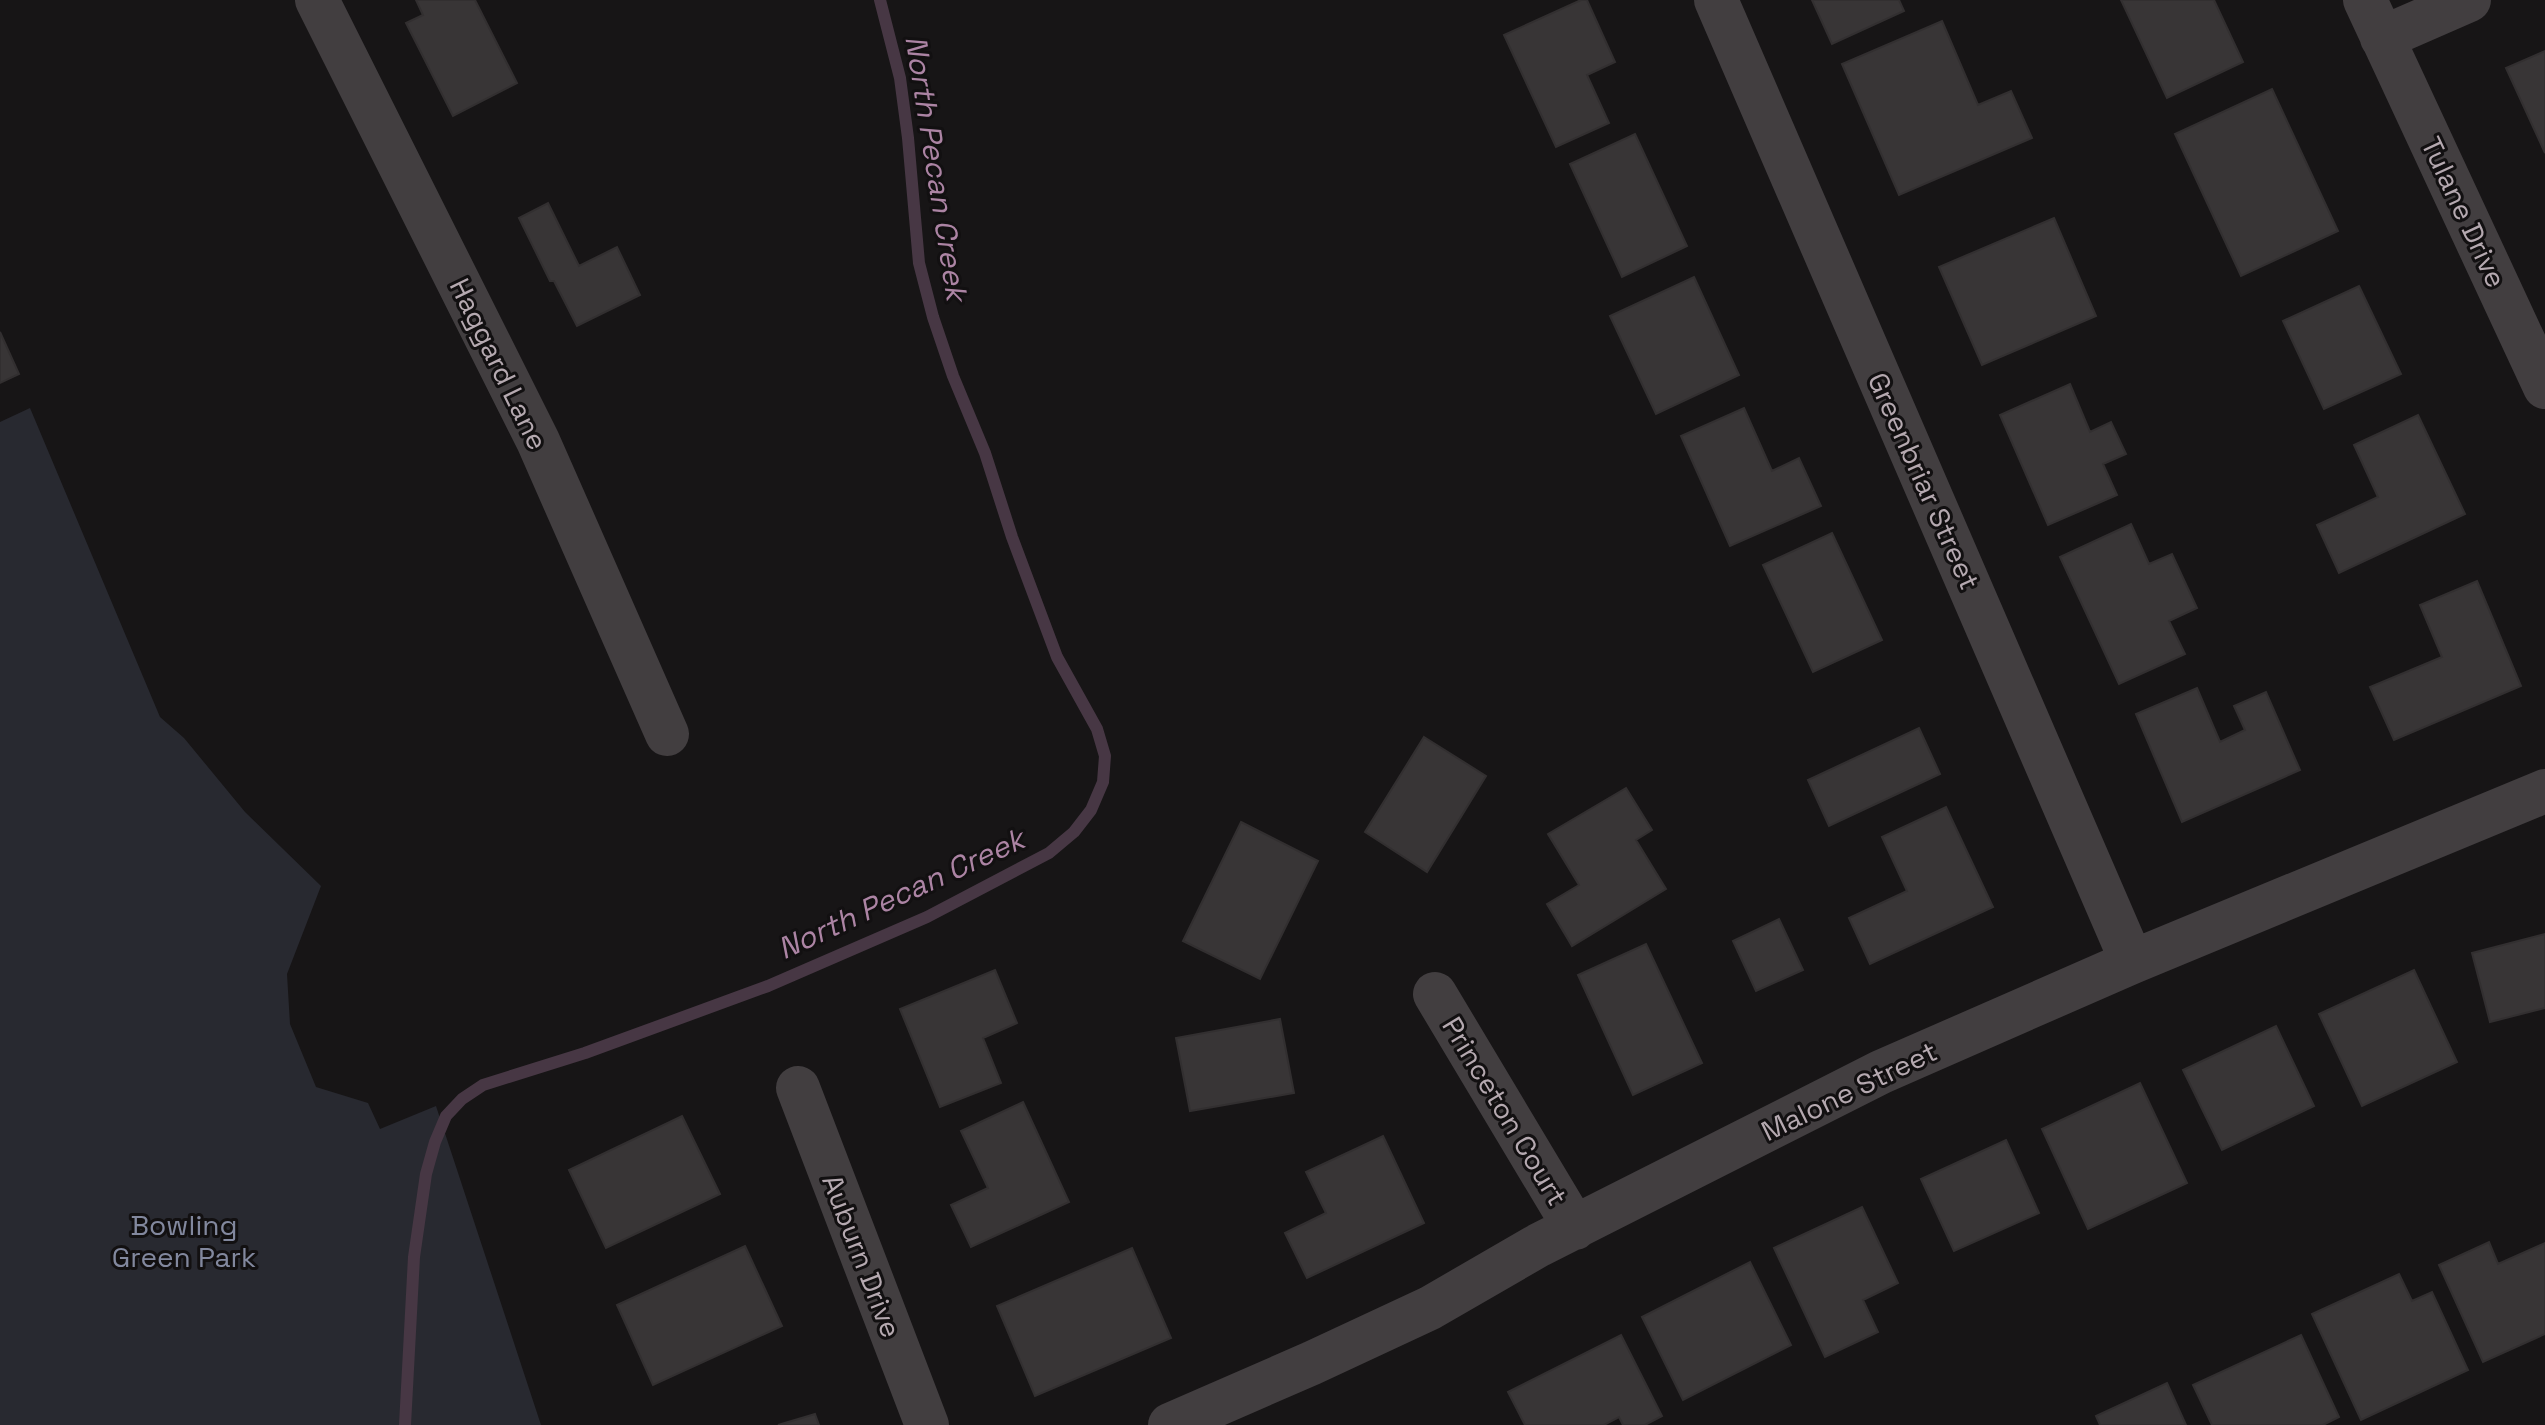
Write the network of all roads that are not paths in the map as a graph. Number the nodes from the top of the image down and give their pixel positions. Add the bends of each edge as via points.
1 (317, 0) edge
2 (1716, 0) edge
3 (2469, 0) edge
4 (2373, 19) edge
5 (2545, 387) edge
6 (667, 734) dead end
7 (2545, 791) edge
8 (2132, 962) junction
9 (1435, 994) dead end
10 (798, 1088) dead end
11 (1575, 1228) junction
12 (927, 1425) edge
13 (1170, 1425) edge

1 - 6 street, Haggard Lane via 538,441
2 - 8 street, Greenbriar Street
3 - 4 street
4 - 5 street, Tulane Drive
7 - 8 street, Malone Street
8 - 11 street, Malone Street via 1881,1072
9 - 11 street, Princeton Court
10 - 12 street, Auburn Drive
11 - 13 street, Malone Street via 1430,1308

